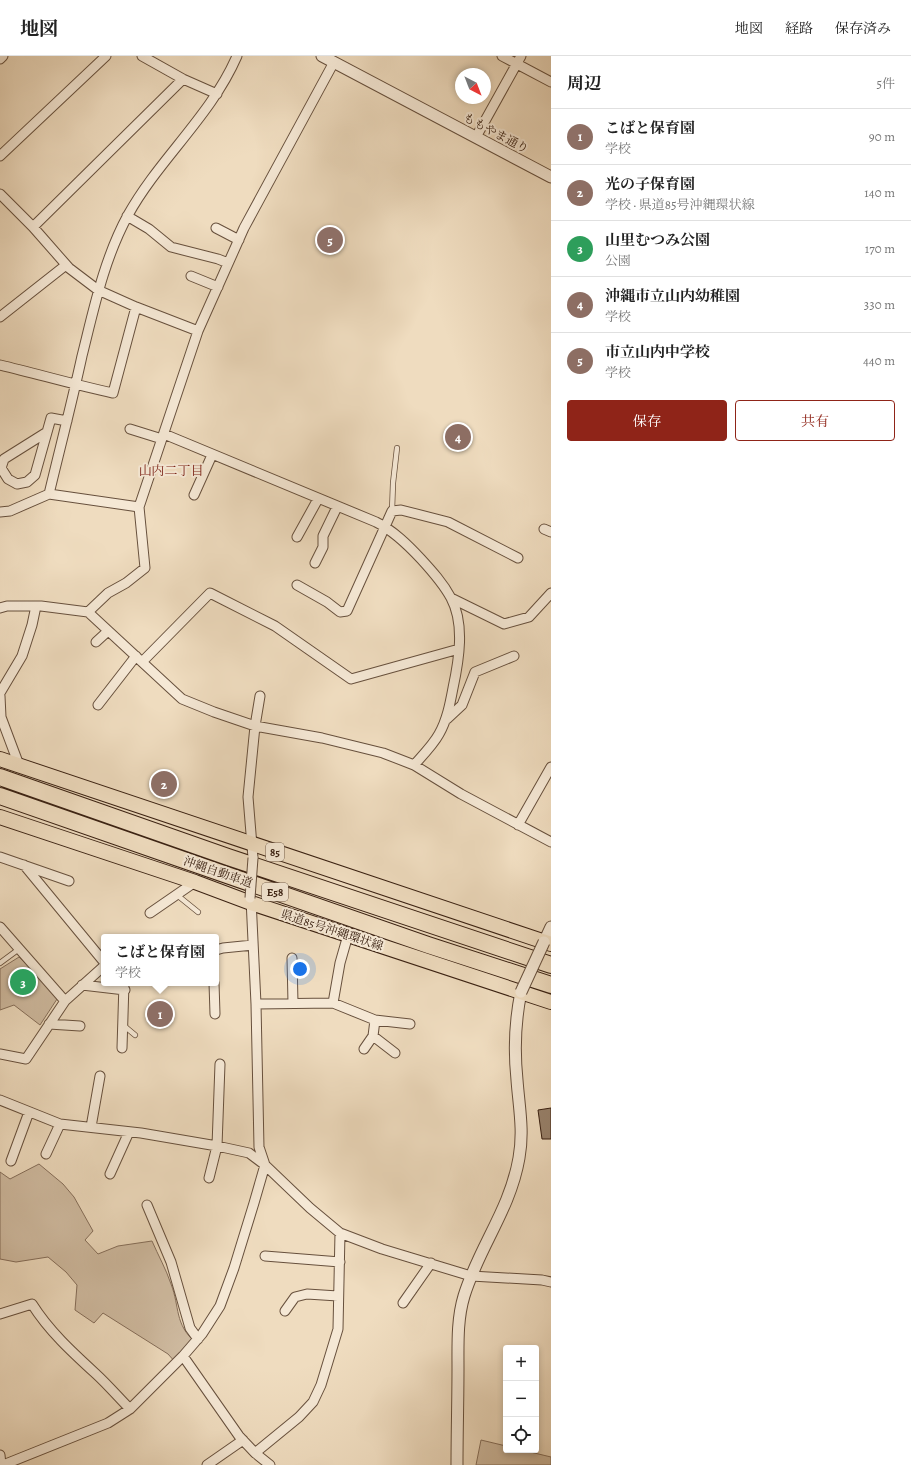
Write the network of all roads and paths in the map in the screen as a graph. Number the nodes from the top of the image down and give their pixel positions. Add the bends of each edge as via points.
1 (3, 56) edge
2 (106, 56) edge
3 (142, 56) edge
4 (237, 56) edge
5 (322, 56) edge
6 (502, 56) edge
7 (0, 59) edge
8 (519, 60) edge
9 (334, 62) junction
10 (183, 79) junction
11 (551, 82) edge
12 (217, 94) junction
13 (476, 138) junction
14 (0, 156) edge
15 (551, 177) edge
16 (0, 194) edge
17 (127, 216) junction
18 (33, 227) junction
19 (216, 228) dead end
20 (239, 240) junction
21 (228, 263) junction
22 (66, 265) junction
23 (191, 276) dead end
24 (218, 287) junction
25 (98, 290) junction
26 (136, 307) junction
27 (0, 317) edge
28 (198, 331) junction
29 (0, 365) edge
30 (76, 385) junction
31 (67, 421) junction
32 (130, 429) dead end
33 (47, 432) junction
34 (163, 437) junction
35 (397, 448) dead end
36 (212, 455) junction
37 (49, 494) junction
38 (194, 495) dead end
39 (318, 499) junction
40 (139, 507) junction
41 (337, 507) junction
42 (392, 511) junction
43 (0, 512) edge
44 (385, 526) junction
45 (297, 536) dead end
46 (518, 558) dead end
47 (315, 564) dead end
48 (297, 585) dead end
49 (551, 593) edge
50 (451, 598) junction
51 (1, 604) edge
52 (36, 606) junction
53 (88, 612) junction
54 (108, 631) junction
55 (96, 642) dead end
56 (459, 649) junction
57 (514, 656) dead end
58 (139, 659) junction
59 (0, 693) edge
60 (0, 696) edge
61 (260, 696) dead end
62 (98, 705) dead end
63 (446, 720) junction
64 (255, 726) junction
65 (0, 759) edge
66 (19, 765) junction
67 (414, 765) junction
68 (551, 767) edge
69 (0, 777) edge
70 (0, 796) edge
71 (0, 817) edge
72 (518, 825) junction
73 (551, 842) edge
74 (252, 844) junction
75 (0, 857) edge
76 (24, 865) junction
77 (69, 881) dead end
78 (195, 882) junction
79 (177, 895) junction
80 (251, 900) junction
81 (198, 912) dead end
82 (150, 914) dead end
83 (0, 927) edge
84 (551, 927) edge
85 (348, 935) junction
86 (547, 943) edge
87 (253, 945) junction
88 (20, 949) junction
89 (219, 949) edge
90 (101, 958) edge
91 (292, 958) dead end
92 (0, 963) edge
93 (551, 965) edge
94 (101, 969) edge
95 (82, 985) junction
96 (101, 985) edge
97 (551, 985) edge
98 (124, 986) edge
99 (214, 986) edge
100 (521, 992) junction
101 (65, 1001) junction
102 (551, 1002) edge
103 (333, 1003) junction
104 (256, 1004) junction
105 (292, 1004) junction
106 (215, 1014) dead end
107 (375, 1020) junction
108 (49, 1024) junction
109 (410, 1024) dead end
110 (123, 1025) junction
111 (80, 1026) dead end
112 (135, 1035) dead end
113 (373, 1036) junction
114 (122, 1048) dead end
115 (364, 1049) dead end
116 (395, 1053) dead end
117 (0, 1054) edge
118 (220, 1064) dead end
119 (100, 1076) dead end
120 (0, 1100) edge
121 (29, 1112) junction
122 (60, 1124) junction
123 (91, 1127) junction
124 (129, 1132) junction
125 (217, 1146) junction
126 (46, 1154) dead end
127 (11, 1160) dead end
128 (265, 1165) junction
129 (110, 1174) dead end
130 (209, 1178) dead end
131 (147, 1205) dead end
132 (340, 1233) junction
133 (265, 1256) dead end
134 (340, 1262) junction
135 (431, 1263) junction
136 (471, 1276) junction
137 (551, 1282) edge
138 (338, 1296) junction
139 (403, 1303) dead end
140 (285, 1310) dead end
141 (0, 1314) edge
142 (198, 1339) junction
143 (183, 1356) junction
144 (130, 1409) junction
145 (243, 1440) junction
146 (255, 1453) junction
147 (0, 1455) edge
148 (16, 1462) edge
149 (2, 1465) edge
150 (207, 1465) edge
151 (270, 1465) edge
152 (457, 1465) edge

1 - 7 street
2 - 14 street
3 - 10 street
4 - 12 street
5 - 9 street, ももやま通り
6 - 8 street
8 - 11 street
8 - 13 street
9 - 13 street, ももやま通り
9 - 20 street
10 - 12 street
10 - 18 street
12 - 17 street via 177,144
13 - 15 street, ももやま通り
16 - 18 street
17 - 21 street via 149,229 171,247
17 - 25 street
18 - 22 street
19 - 20 street
20 - 21 street
21 - 24 street
22 - 25 street
22 - 27 street
23 - 24 street
24 - 28 street
25 - 26 street
25 - 30 street
26 - 28 street
26 - 30 street via 113,393
28 - 34 street
29 - 30 street
30 - 31 street
31 - 33 street via 51,418
31 - 37 street
32 - 34 street
33 - 33 street via 35,475 27,482 17,484 8,478 1,468 4,459
34 - 36 street
34 - 40 street
35 - 42 lane
36 - 38 street
36 - 39 street
37 - 40 street
37 - 43 street via 10,511
39 - 41 street
39 - 45 street
40 - 53 street via 145,568 108,593
41 - 44 street
41 - 47 street
42 - 44 street
42 - 46 street via 401,510 448,522
44 - 48 street via 347,611 340,612
44 - 50 street via 416,554 441,582
49 - 50 street via 529,617 504,624
50 - 56 street via 459,626
51 - 52 street
52 - 53 street
52 - 59 street via 22,656
53 - 54 street
54 - 55 street
54 - 58 street
56 - 58 street via 351,679 276,626 210,593
56 - 63 street via 458,668
57 - 63 street via 475,672 462,705
58 - 62 street
58 - 64 street via 182,699
60 - 66 street via 1,717
61 - 64 street
63 - 67 street via 438,736
64 - 67 street via 350,744
64 - 74 street via 248,797
65 - 66 main road, 85
66 - 74 main road, 85
67 - 72 street
68 - 72 street
69 - 93 highway, 沖縄自動車道 / E58 via 228,857
70 - 97 highway, 沖縄自動車道 / E58
71 - 78 main road, 県道85号沖縄環状線
72 - 73 street
74 - 80 street, bridge
74 - 86 main road, 85
75 - 76 street
76 - 77 street
76 - 90 street
78 - 79 street
78 - 80 main road, 県道85号沖縄環状線
79 - 81 lane
79 - 82 street
80 - 85 main road, 県道85号沖縄環状線
80 - 87 street
83 - 88 street
84 - 86 street
85 - 100 main road, 県道85号沖縄環状線
85 - 103 street
86 - 100 street, bridge
87 - 89 street
87 - 104 street
88 - 92 lane
88 - 101 street
91 - 105 street
94 - 95 street
95 - 96 street
95 - 101 street
98 - 110 street
99 - 106 street
100 - 102 main road, 県道85号沖縄環状線
100 - 136 street via 517,1008 515,1057 522,1126 519,1158 516,1175 504,1208
101 - 108 street
103 - 105 street
103 - 107 street
104 - 105 street
104 - 128 street via 259,1147
107 - 109 street
107 - 113 street
108 - 111 street
108 - 117 street via 26,1059
110 - 112 lane
110 - 114 street
113 - 115 street
113 - 116 street
118 - 125 street
119 - 123 street
120 - 121 street
121 - 122 street
121 - 127 street
122 - 123 street
122 - 126 street
123 - 124 street
124 - 125 street
124 - 129 street
125 - 128 street via 249,1153
125 - 130 street
128 - 132 street
128 - 142 street via 220,1306
131 - 142 street via 171,1262 190,1328
132 - 134 street
132 - 135 street via 382,1249
133 - 134 street
134 - 138 street
135 - 136 street
135 - 139 street
136 - 137 street
136 - 152 street via 459,1316
138 - 140 street via 307,1294 295,1297
138 - 146 street via 338,1329 321,1385 313,1402 299,1417
141 - 144 street via 32,1304 44,1322 76,1357
142 - 143 street
143 - 144 street
143 - 145 street
144 - 148 street via 108,1423
145 - 146 street
145 - 150 street
146 - 151 street
147 - 149 street
148 - 149 street

